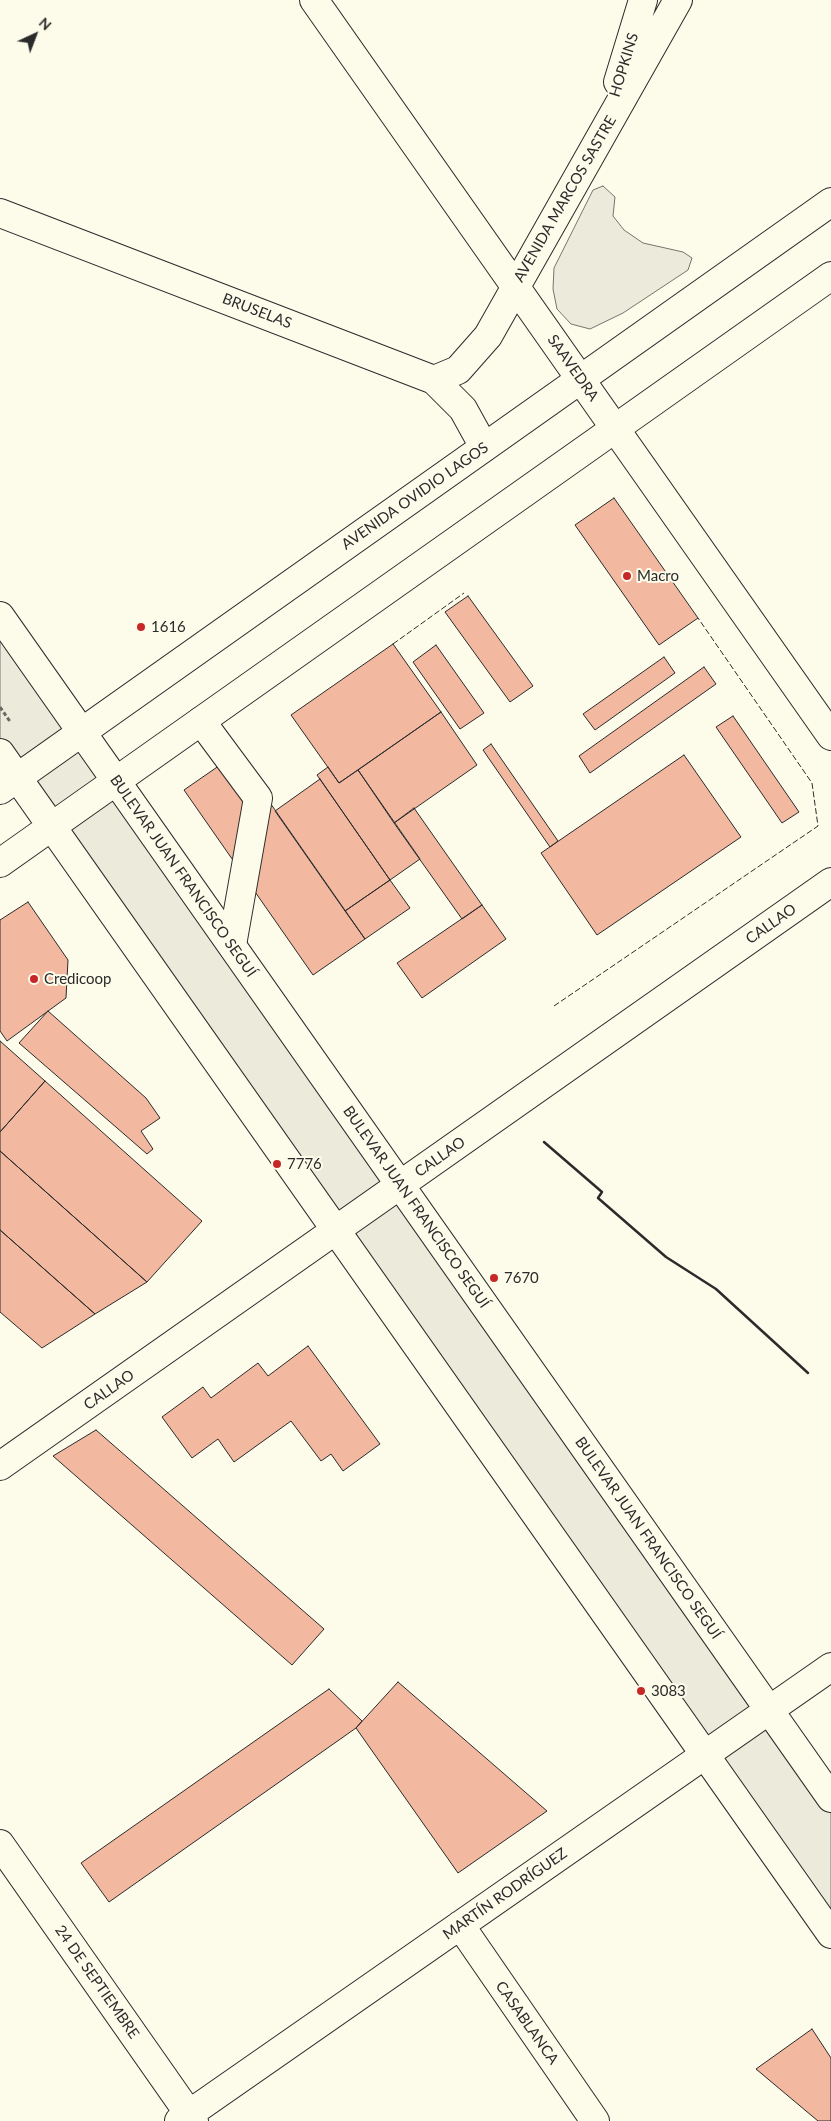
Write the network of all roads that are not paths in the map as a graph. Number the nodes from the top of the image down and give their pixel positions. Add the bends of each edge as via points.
1 (314, 0) edge
2 (643, 0) edge
3 (678, 0) edge
4 (604, 130) junction
5 (831, 202) edge
6 (0, 213) edge
7 (831, 276) edge
8 (516, 286) junction
9 (581, 379) junction
10 (434, 380) junction
11 (615, 427) junction
12 (484, 447) junction
13 (0, 616) edge
14 (201, 721) junction
15 (82, 732) junction
16 (831, 736) edge
17 (0, 753) edge
18 (116, 781) junction
19 (9, 784) edge
20 (52, 826) junction
21 (0, 863) edge
22 (831, 882) edge
23 (232, 945) junction
24 (400, 1185) junction
25 (336, 1231) junction
26 (0, 1466) edge
27 (831, 1667) edge
28 (769, 1710) junction
29 (705, 1755) junction
30 (831, 1798) edge
31 (0, 1844) edge
32 (460, 1926) junction
33 (831, 1934) edge
34 (187, 2119) edge
35 (595, 2121) edge

1 - 8 main road, SAAVEDRA
2 - 4 main road, HOPKINS
3 - 4 main road, AVENIDA MARCOS SASTRE
4 - 8 main road, AVENIDA MARCOS SASTRE
5 - 9 main road, AVENIDA OVIDIO LAGOS
6 - 10 main road, BRUSELAS
7 - 11 main road
8 - 9 main road, SAAVEDRA
8 - 10 main road, AVENIDA MARCOS SASTRE via 488,336 458,370
9 - 11 main road, SAAVEDRA
9 - 12 main road, AVENIDA OVIDIO LAGOS
10 - 12 main road, BRUSELAS via 463,409
11 - 14 main road
11 - 16 main road, SAAVEDRA
12 - 15 main road, AVENIDA OVIDIO LAGOS
13 - 15 main road, BULEVAR JUAN FRANCISCO SEGUÍ
14 - 18 main road
14 - 23 main road via 258,798
15 - 18 main road, BULEVAR JUAN FRANCISCO SEGUÍ
15 - 19 main road, AVENIDA OVIDIO LAGOS
17 - 19 main road
18 - 20 main road
18 - 23 main road, BULEVAR JUAN FRANCISCO SEGUÍ
19 - 20 main road
20 - 21 main road
20 - 25 main road
22 - 24 main road, CALLAO
23 - 24 main road, BULEVAR JUAN FRANCISCO SEGUÍ
24 - 25 main road, CALLAO
24 - 28 main road, BULEVAR JUAN FRANCISCO SEGUÍ
25 - 26 main road, CALLAO
25 - 29 main road
27 - 28 main road, MARTÍN RODRÍGUEZ
28 - 29 main road, MARTÍN RODRÍGUEZ
28 - 30 main road, BULEVAR JUAN FRANCISCO SEGUÍ
29 - 32 main road, MARTÍN RODRÍGUEZ
29 - 33 main road
31 - 34 main road, 24 DE SEPTIEMBRE
32 - 34 main road, MARTÍN RODRÍGUEZ
32 - 35 main road, CASABLANCA

